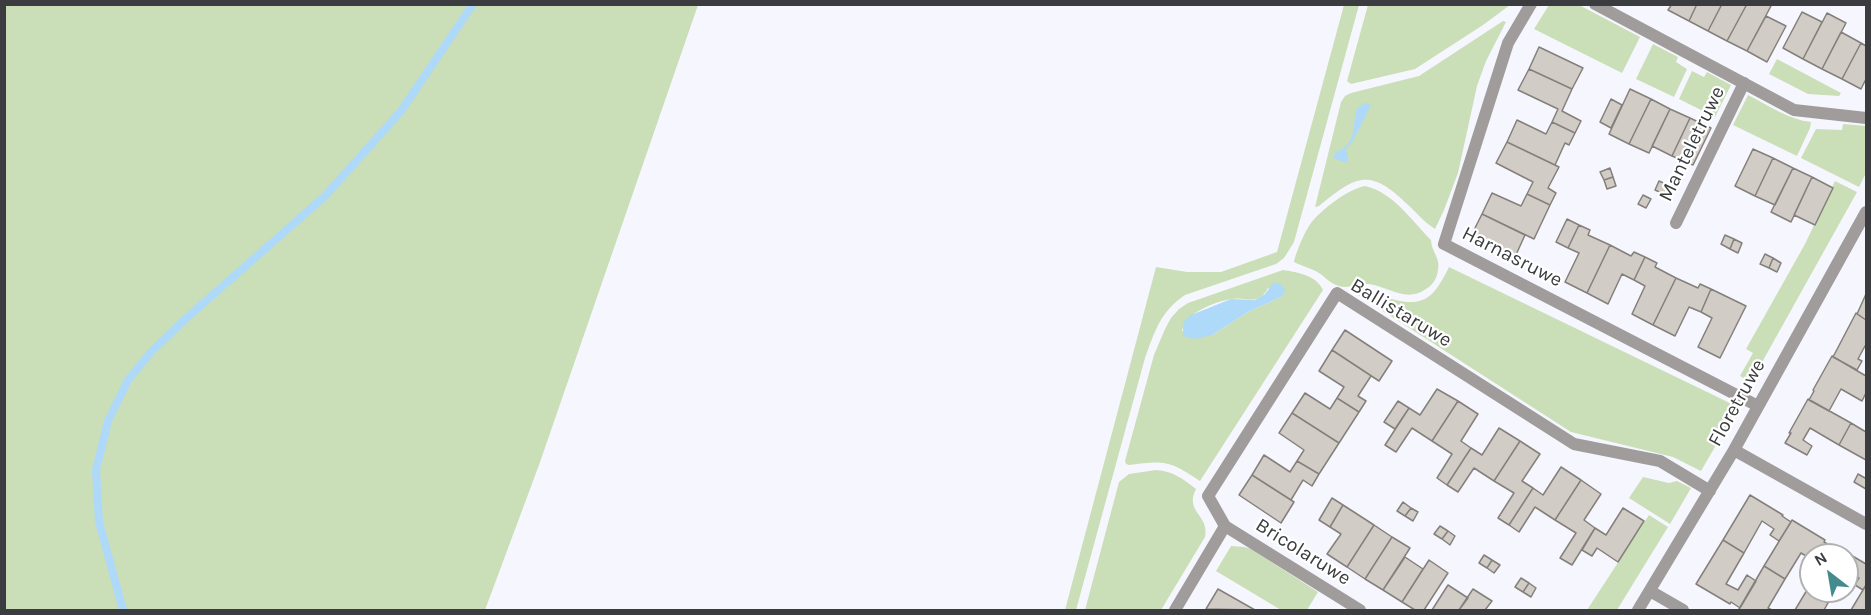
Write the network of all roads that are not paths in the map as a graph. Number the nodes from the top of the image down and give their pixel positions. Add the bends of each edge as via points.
1 (1531, 4) edge
2 (1595, 4) edge
3 (1744, 83) junction
4 (1866, 118) edge
5 (1865, 220) edge
6 (1676, 223) dead end
7 (1758, 406) junction
8 (1734, 450) junction
9 (1710, 491) junction
10 (1866, 524) edge
11 (1225, 526) junction
12 (1650, 591) junction
13 (1175, 610) edge
14 (1360, 610) edge
15 (1638, 610) edge
16 (1683, 610) edge

1 - 7 street, Harnasruwe via 1508,44 1444,244
2 - 3 street, Manteletruwe
3 - 4 street, Manteletruwe via 1794,110
3 - 6 street, Manteletruwe
5 - 7 street, Floretruwe
7 - 8 street, Floretruwe
8 - 9 street, Floretruwe
8 - 10 street
9 - 11 street, Ballistaruwe via 1660,461 1574,444 1337,293 1208,496
9 - 12 street, Floretruwe
11 - 13 street
11 - 14 street, Bricolaruwe
12 - 15 street, Floretruwe
12 - 16 street

